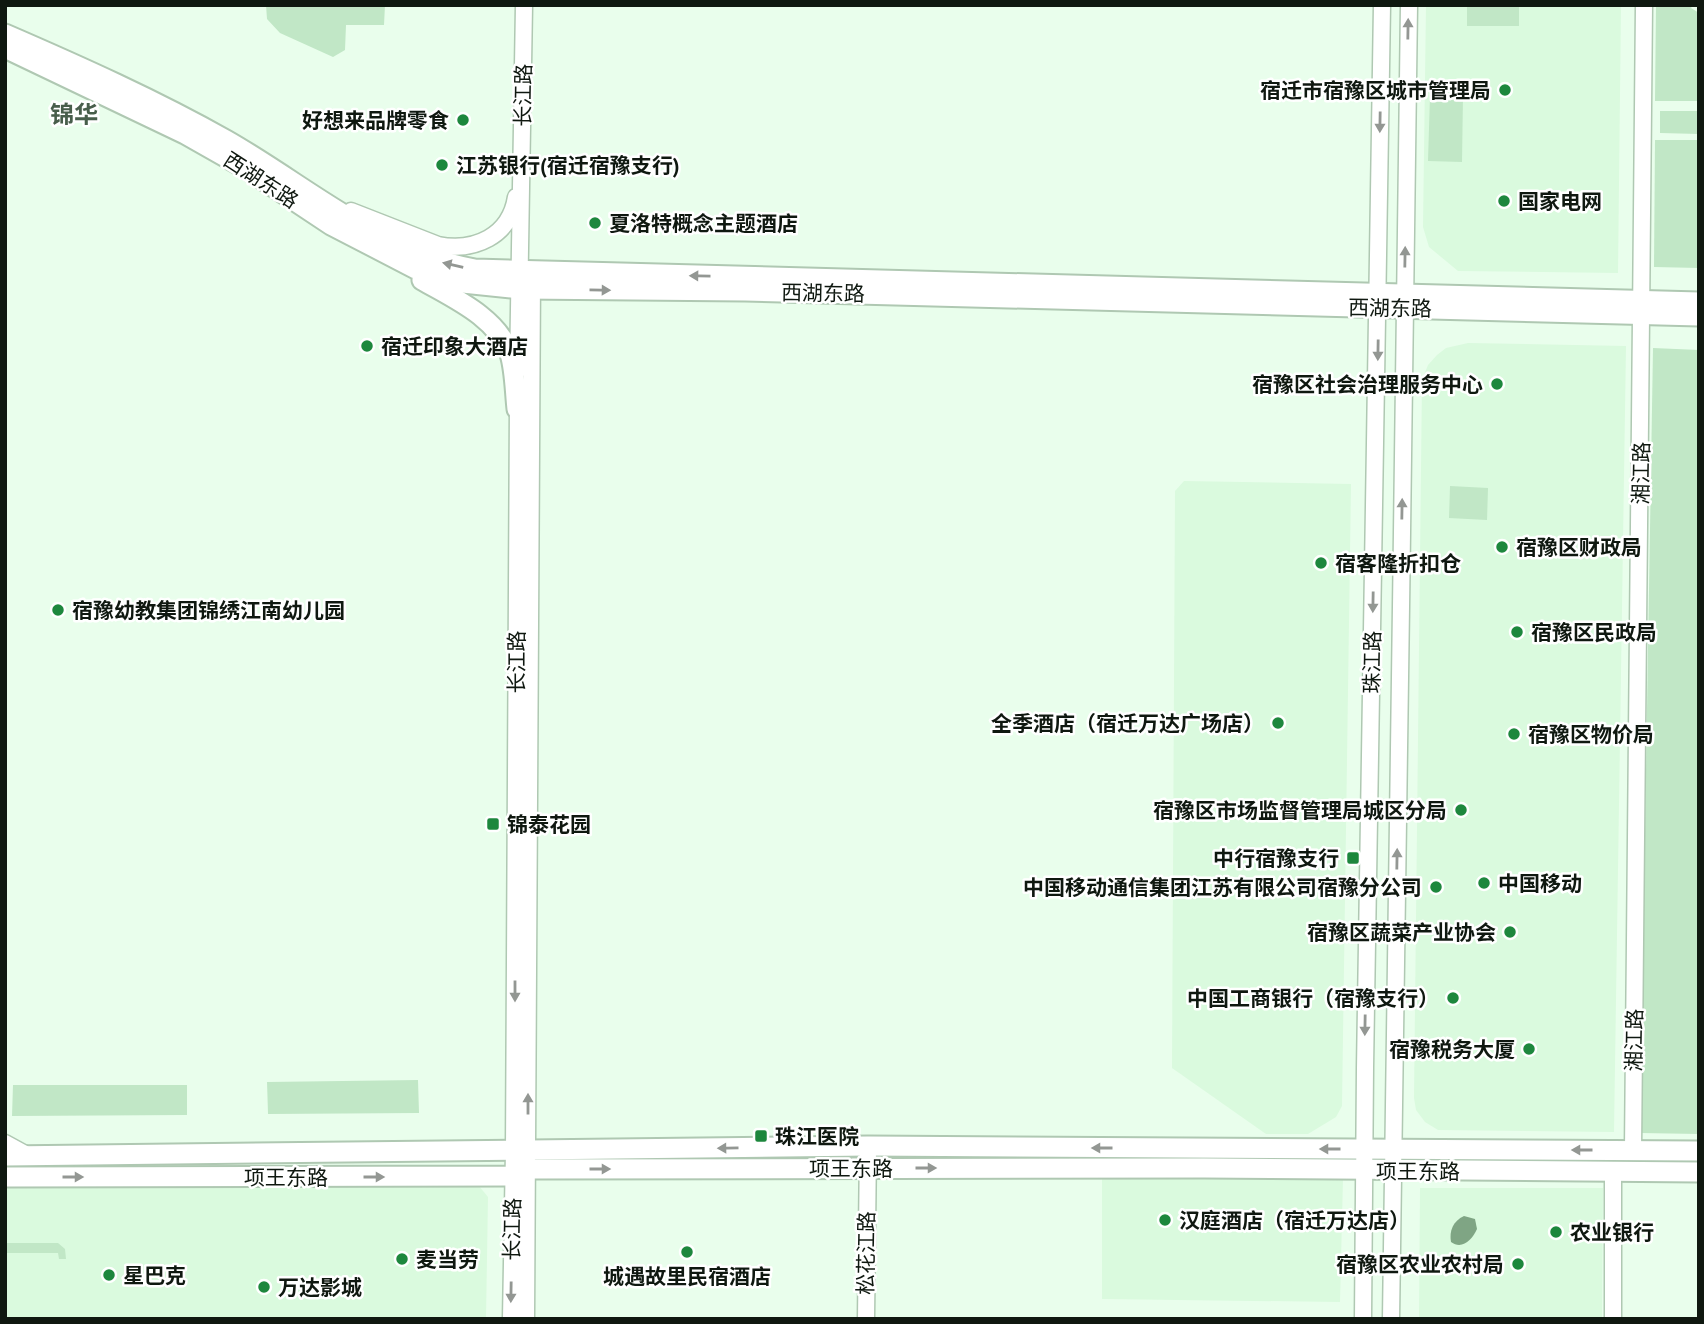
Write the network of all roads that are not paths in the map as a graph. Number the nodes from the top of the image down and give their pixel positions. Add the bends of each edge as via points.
1 (524, 5) edge
2 (535, 5) edge
3 (1382, 5) edge
4 (1409, 5) edge
5 (1644, 5) edge
6 (5, 34) edge
7 (5, 48) edge
8 (523, 146) junction
9 (314, 197) junction
10 (331, 225) junction
11 (526, 280) junction
12 (1378, 301) junction
13 (1405, 301) junction
14 (1699, 302) edge
15 (1643, 307) junction
16 (1699, 316) edge
17 (517, 409) junction
18 (5, 1143) edge
19 (871, 1146) junction
20 (1366, 1149) junction
21 (1394, 1149) junction
22 (1633, 1150) junction
23 (1699, 1151) edge
24 (5, 1156) edge
25 (27, 1156) junction
26 (521, 1161) junction
27 (870, 1168) junction
28 (1365, 1171) junction
29 (1395, 1171) junction
30 (1699, 1172) edge
31 (1613, 1173) junction
32 (11, 1179) edge
33 (511, 1319) edge
34 (526, 1319) edge
35 (866, 1319) edge
36 (872, 1319) edge
37 (1363, 1319) edge
38 (1391, 1319) edge
39 (1613, 1319) edge

1 - 8 street, 长江路
2 - 11 street, 长江路
3 -> 12 street, 珠江路
13 -> 4 street, 珠江路
5 - 15 street, 湘江路
6 - 9 main road, 西湖东路 via 224,139
7 - 10 main road, 西湖东路 via 218,152
8 - 9 street via 511,217 482,243 438,245
8 - 11 street, 长江路
11 -> 9 main road, 西湖东路 via 433,260
10 - 11 main road, 西湖东路 via 438,277 463,283
10 - 17 main road via 471,309 493,328 510,355
11 - 12 main road, 西湖东路
11 - 17 street, 长江路
26 -> 11 street, 长江路
12 - 13 main road, 西湖东路
12 -> 20 street, 珠江路
13 - 15 main road, 西湖东路
21 -> 13 street, 珠江路
14 - 15 main road, 西湖东路
15 - 16 main road, 西湖东路
15 - 22 street, 湘江路
17 -> 26 street, 长江路
18 - 25 street
20 -> 19 main road, 项王东路
19 -> 26 main road, 项王东路
19 - 27 street, 松花江路
20 - 21 main road, 项王东路
20 - 28 street, 珠江路
22 -> 21 main road, 项王东路
21 - 29 street, 珠江路
22 - 23 main road, 项王东路
24 - 25 main road, 项王东路
25 - 26 main road, 项王东路
26 -> 27 main road, 项王东路
32 -> 26 main road, 项王东路
26 -> 33 street, 长江路
26 - 34 street, 长江路
27 -> 28 main road, 项王东路
27 - 35 street, 松花江路
27 - 36 street, 松花江路
28 - 29 main road, 项王东路
28 - 37 street, 珠江路
29 - 31 main road, 项王东路
29 - 38 street, 珠江路
30 - 31 main road, 项王东路
31 - 39 street

